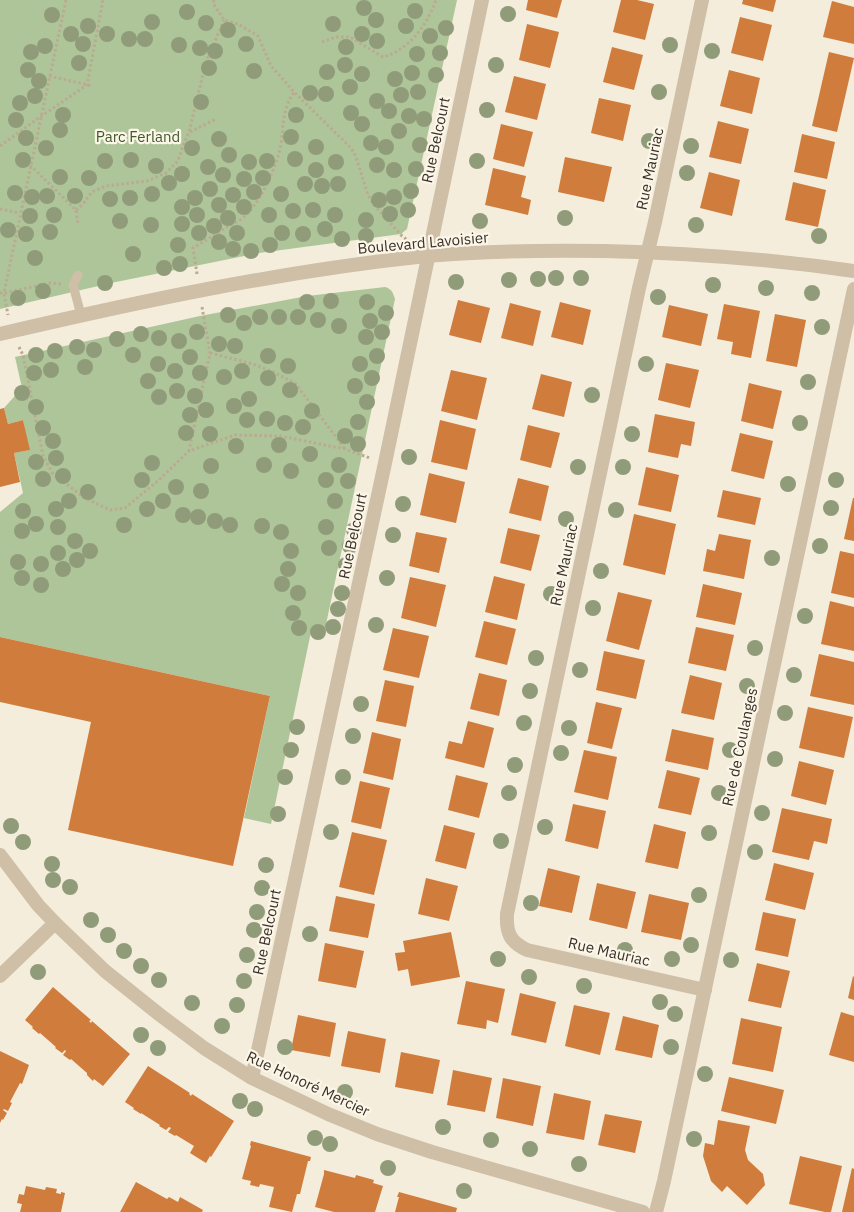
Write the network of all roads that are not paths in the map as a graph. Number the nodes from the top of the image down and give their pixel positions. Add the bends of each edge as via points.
1 (482, 0) edge
2 (702, 0) edge
3 (648, 252) junction
4 (428, 256) junction
5 (854, 271) edge
6 (78, 275) dead end
7 (854, 289) edge
8 (81, 315) junction
9 (6, 333) edge
10 (0, 855) edge
11 (55, 923) junction
12 (0, 976) edge
13 (705, 990) junction
14 (252, 1078) junction
15 (643, 1212) edge
16 (656, 1212) edge

1 - 4 street, Rue Belcourt
2 - 3 street, Rue Mauriac
3 - 4 street, Boulevard Lavoisier via 557,251
3 - 5 street, Boulevard Lavoisier via 750,258
3 - 13 street, Rue Mauriac via 506,925 510,937 527,950
4 - 8 street, Boulevard Lavoisier via 303,272
4 - 14 street, Rue Belcourt
6 - 8 lane via 73,284
7 - 13 street, Rue de Coulanges
8 - 9 street, Boulevard Lavoisier
10 - 11 street, Rue Honoré Mercier
11 - 12 street
11 - 14 street, Rue Honoré Mercier via 160,1015
13 - 16 street, Rue de Coulanges
14 - 15 street, Rue Honoré Mercier via 377,1134

